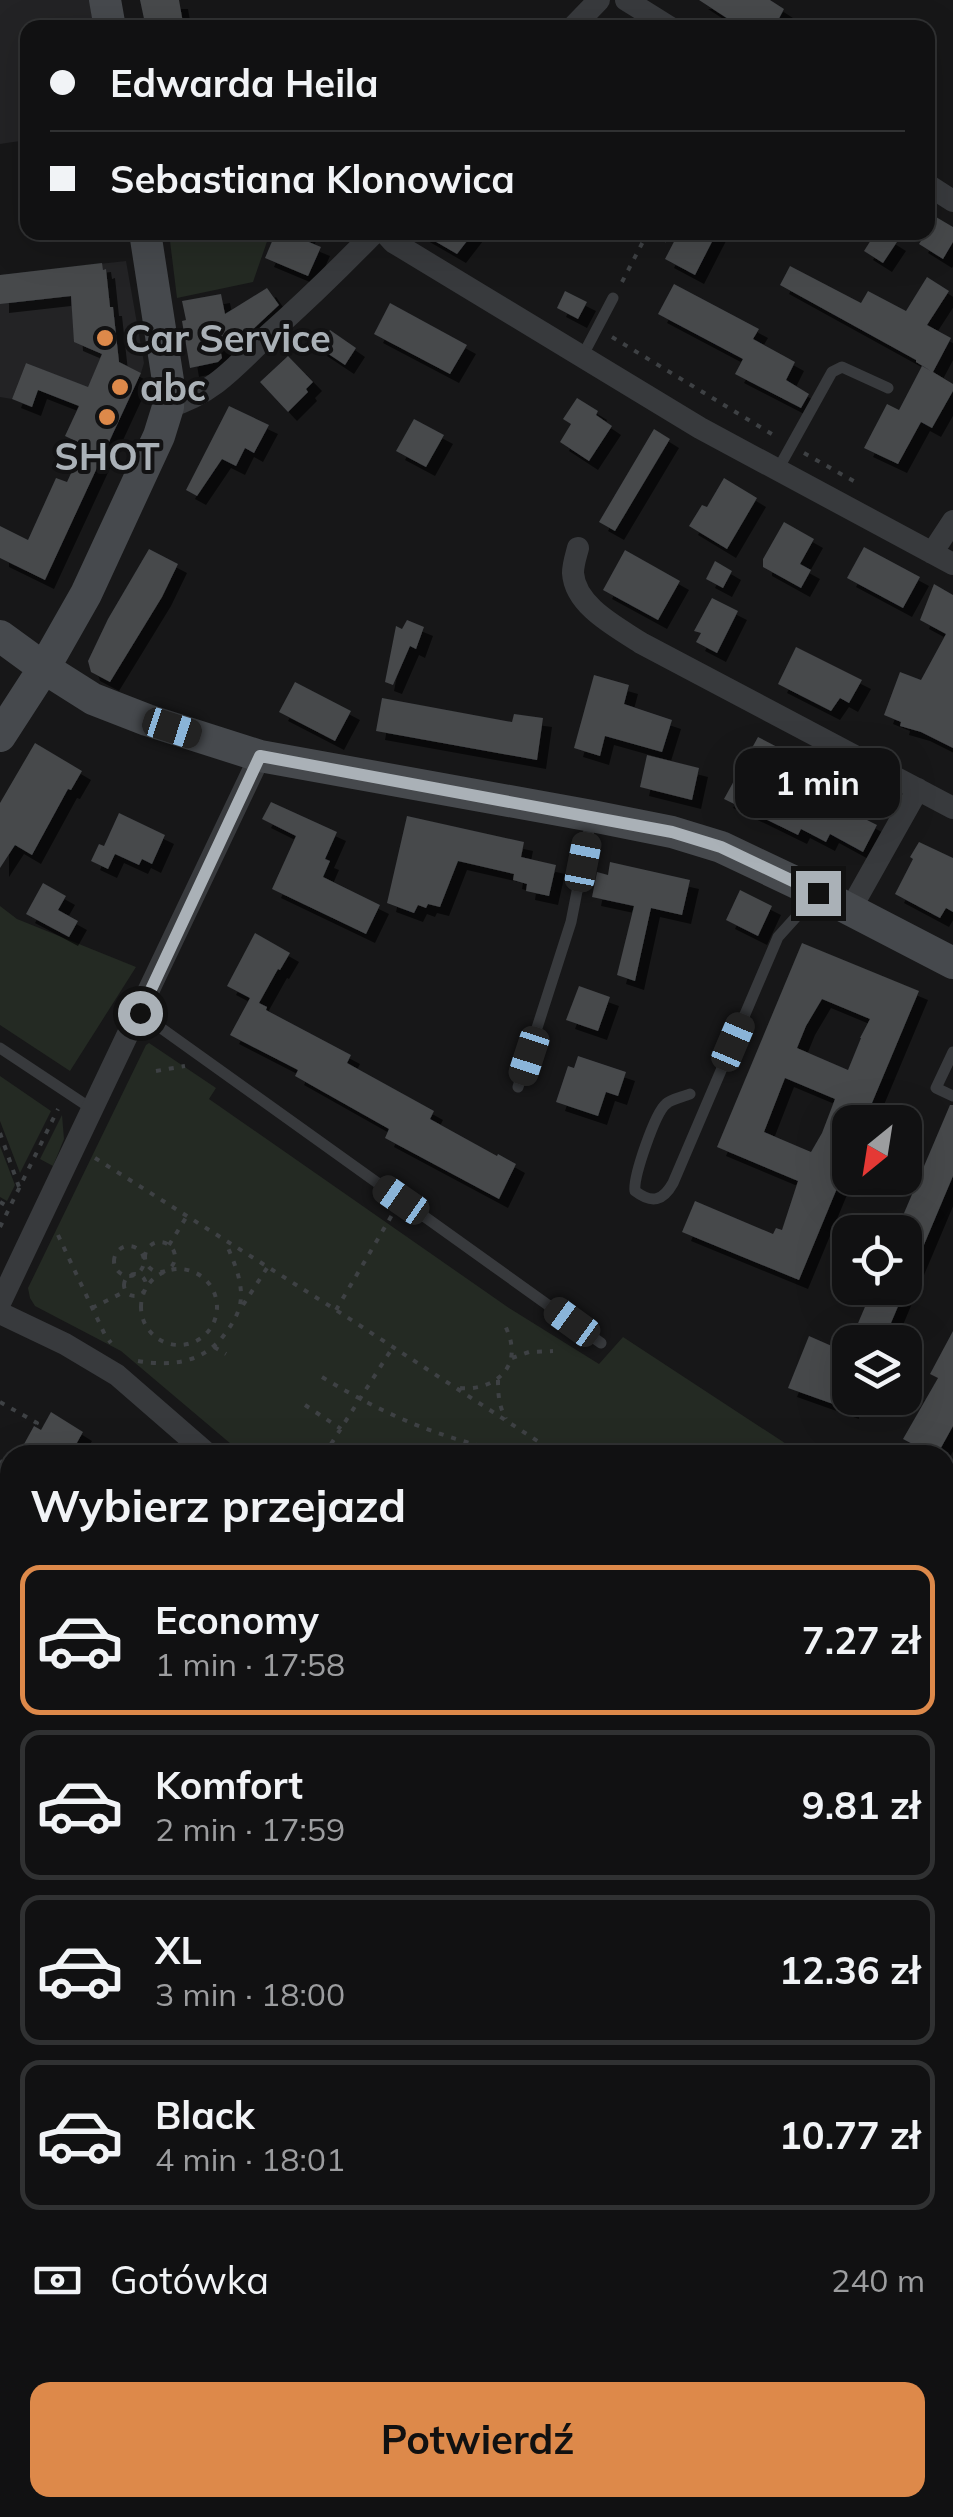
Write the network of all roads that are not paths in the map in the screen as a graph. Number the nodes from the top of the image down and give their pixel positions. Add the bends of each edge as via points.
1 (599, 0) edge
2 (626, 0) edge
3 (580, 20) edge
4 (658, 20) edge
5 (145, 240) edge
6 (367, 240) edge
7 (392, 240) edge
8 (614, 298) road end
9 (583, 355) junction
10 (888, 388) dead end
11 (168, 406) junction
12 (777, 472) junction
13 (953, 522) edge
14 (578, 548) dead end
15 (942, 559) edge
16 (0, 636) edge
17 (44, 668) junction
18 (0, 736) edge
19 (260, 756) junction
20 (918, 789) junction
21 (953, 808) edge
22 (592, 816) junction
23 (818, 893) junction
24 (850, 910) junction
25 (953, 963) edge
26 (140, 1013) junction
27 (0, 1048) edge
28 (953, 1052) edge
29 (518, 1087) dead end
30 (690, 1094) dead end
31 (953, 1096) edge
32 (92, 1109) junction
33 (0, 1302) edge
34 (0, 1313) edge
35 (601, 1342) dead end
36 (197, 1445) edge

1 - 3 street
2 - 4 street
5 - 11 street
6 - 11 street via 215,386
7 - 9 street
8 - 9 lane
9 - 12 street
10 - 12 lane via 837,368
11 - 17 street via 86,594
12 - 15 street
13 - 15 street
14 - 20 street via 576,587 616,627
16 - 17 street
17 - 18 street
17 - 19 street via 121,711
19 - 22 street
19 - 26 street
20 - 21 street
20 - 24 street
22 - 23 street via 721,847
22 - 29 lane via 571,922
23 - 24 street
23 - 30 lane via 778,938 673,1183 666,1195 643,1198 634,1191 634,1179 658,1116 665,1104
24 - 25 street
26 - 32 street
26 - 35 lane
27 - 32 lane
28 - 31 lane via 936,1088
32 - 33 street
34 - 36 street via 116,1375

